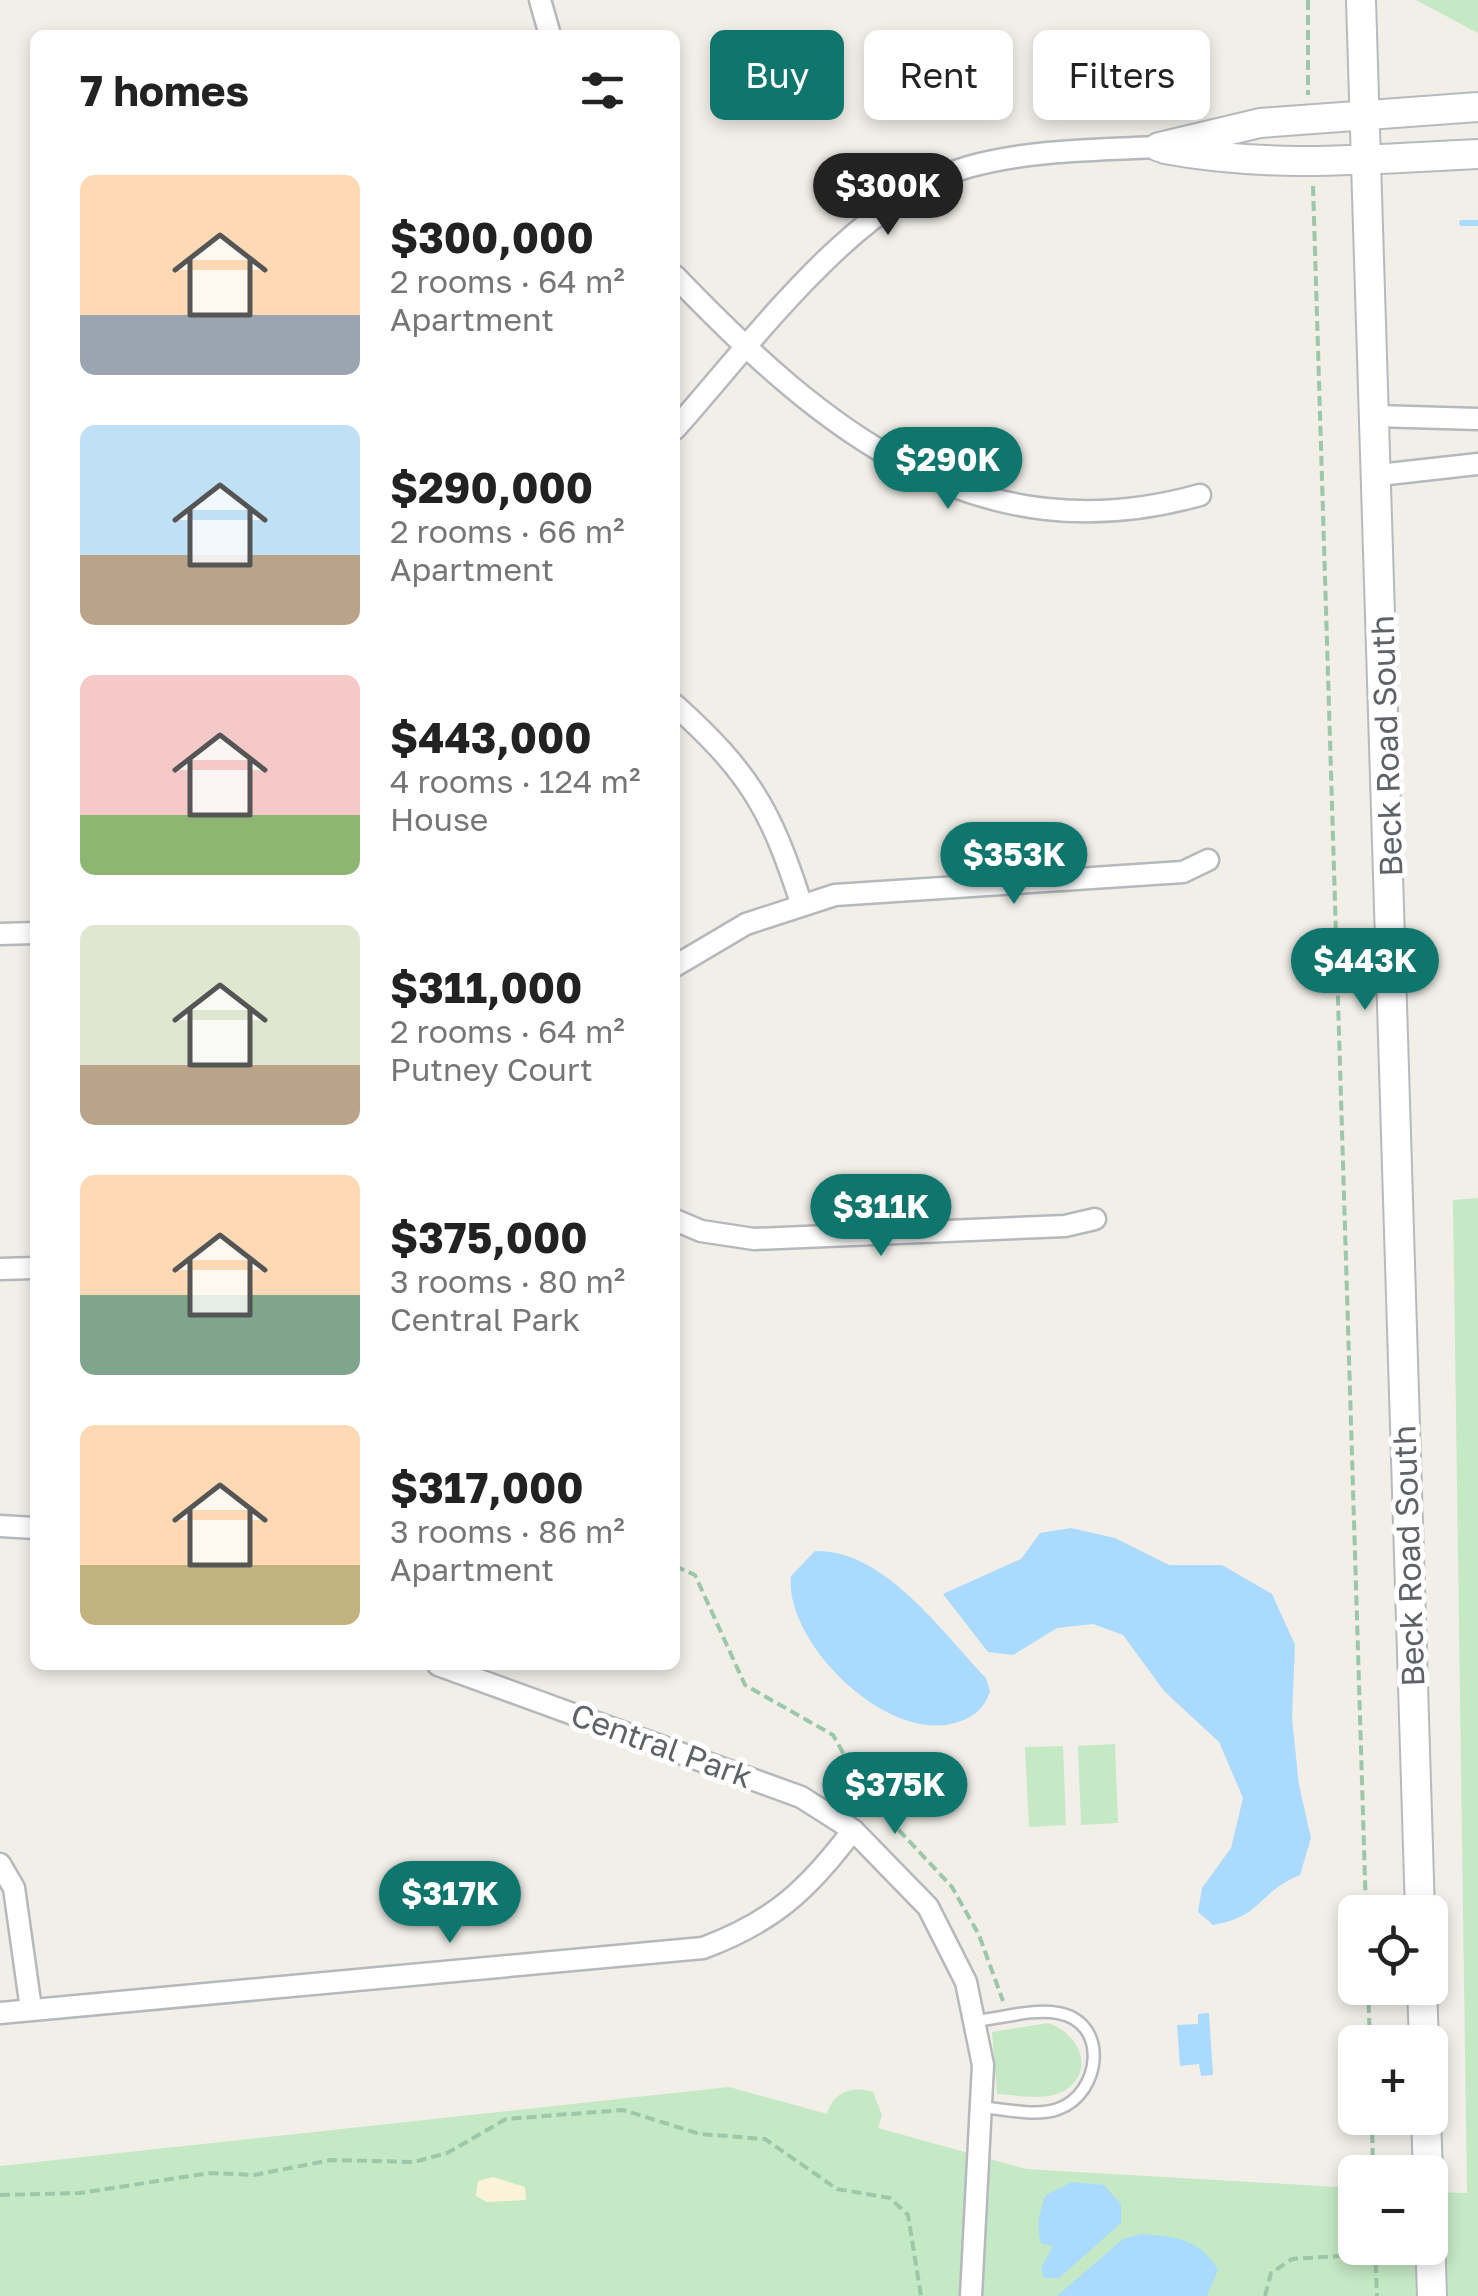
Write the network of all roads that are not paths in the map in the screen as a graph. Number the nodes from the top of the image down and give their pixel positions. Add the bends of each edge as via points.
1 (540, 0) edge
2 (1361, 0) edge
3 (549, 30) edge
4 (1478, 108) edge
5 (1365, 112) junction
6 (1158, 147) junction
7 (1478, 154) edge
8 (1367, 162) junction
9 (680, 281) edge
10 (748, 347) junction
11 (1376, 416) junction
12 (1478, 419) edge
13 (680, 423) edge
14 (1478, 464) edge
15 (1378, 475) junction
16 (1200, 495) dead end
17 (680, 709) edge
18 (1208, 860) dead end
19 (802, 903) junction
20 (30, 933) edge
21 (0, 934) edge
22 (680, 963) edge
23 (1095, 1220) dead end
24 (680, 1222) edge
25 (30, 1268) edge
26 (0, 1269) edge
27 (0, 1526) edge
28 (30, 1528) edge
29 (452, 1670) edge
30 (853, 1830) junction
31 (0, 1864) edge
32 (1420, 1895) edge
33 (1064, 1998) dead end
34 (31, 2009) junction
35 (1061, 2012) junction
36 (0, 2013) edge
37 (974, 2021) junction
38 (981, 2107) junction
39 (1431, 2265) edge
40 (971, 2296) edge
41 (1432, 2296) edge

1 - 3 street
2 - 5 main road, Beck Road South
4 - 5 main road
5 - 6 main road via 1260,123
5 - 8 main road, Beck Road South
6 - 8 main road via 1258,162
6 - 10 street via 1003,158 924,185 850,236
7 - 8 main road
8 - 11 main road, Beck Road South
9 - 10 street
10 - 13 street
10 - 16 street via 884,457 977,496 1073,510
11 - 12 street
11 - 15 main road, Beck Road South
14 - 15 street
15 - 32 main road, Beck Road South
17 - 19 street via 720,745 758,794
18 - 19 street via 1183,872 874,890
19 - 22 street via 732,931
20 - 21 street
23 - 24 street via 754,1239
25 - 26 street
27 - 28 street
29 - 30 street, Central Park via 732,1769 801,1797
30 - 34 street via 788,1905 746,1932 703,1948
30 - 37 street, Central Park via 928,1907 966,1982
31 - 34 street via 14,1888
33 - 35 lane
34 - 36 street
35 - 37 lane
35 - 38 lane via 1086,2030 1096,2054 1081,2095 1056,2110
37 - 38 street, Central Park via 984,2064
38 - 40 street, Central Park
39 - 41 main road

